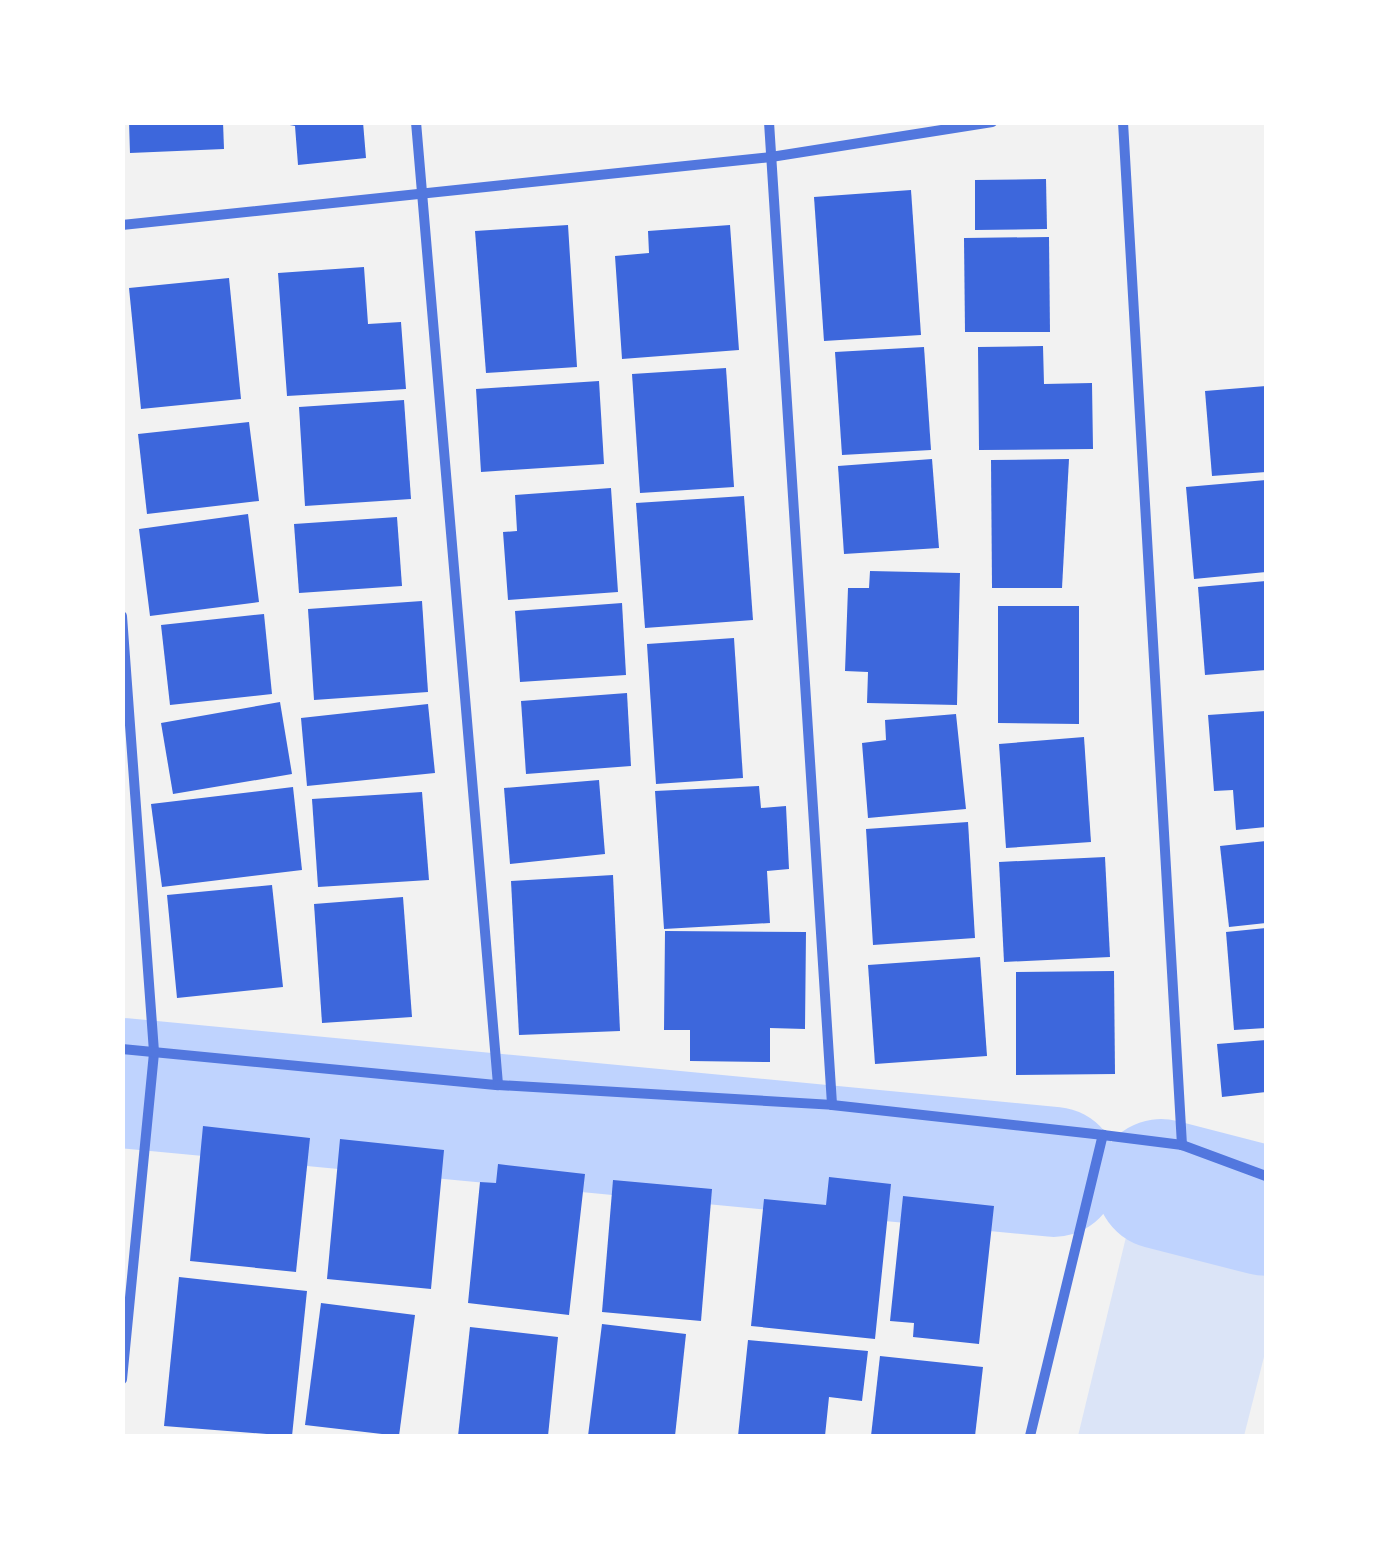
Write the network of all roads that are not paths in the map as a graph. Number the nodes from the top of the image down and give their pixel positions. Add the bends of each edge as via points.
1 (416, 122) edge
2 (769, 122) edge
3 (992, 122) edge
4 (1123, 122) edge
5 (771, 157) junction
6 (421, 196) junction
7 (122, 225) edge
8 (122, 616) edge
9 (122, 1049) edge
10 (154, 1053) junction
11 (498, 1085) junction
12 (832, 1105) junction
13 (1102, 1134) junction
14 (1182, 1145) junction
15 (1266, 1176) edge
16 (122, 1379) edge
17 (1030, 1436) edge

1 - 6 street
2 - 5 street
3 - 5 street
4 - 14 street
5 - 6 street
5 - 12 street
6 - 7 street
6 - 11 street
8 - 10 street
9 - 10 street
10 - 11 street
10 - 16 street
11 - 12 street
12 - 13 street
13 - 14 street
13 - 17 street
14 - 15 street

